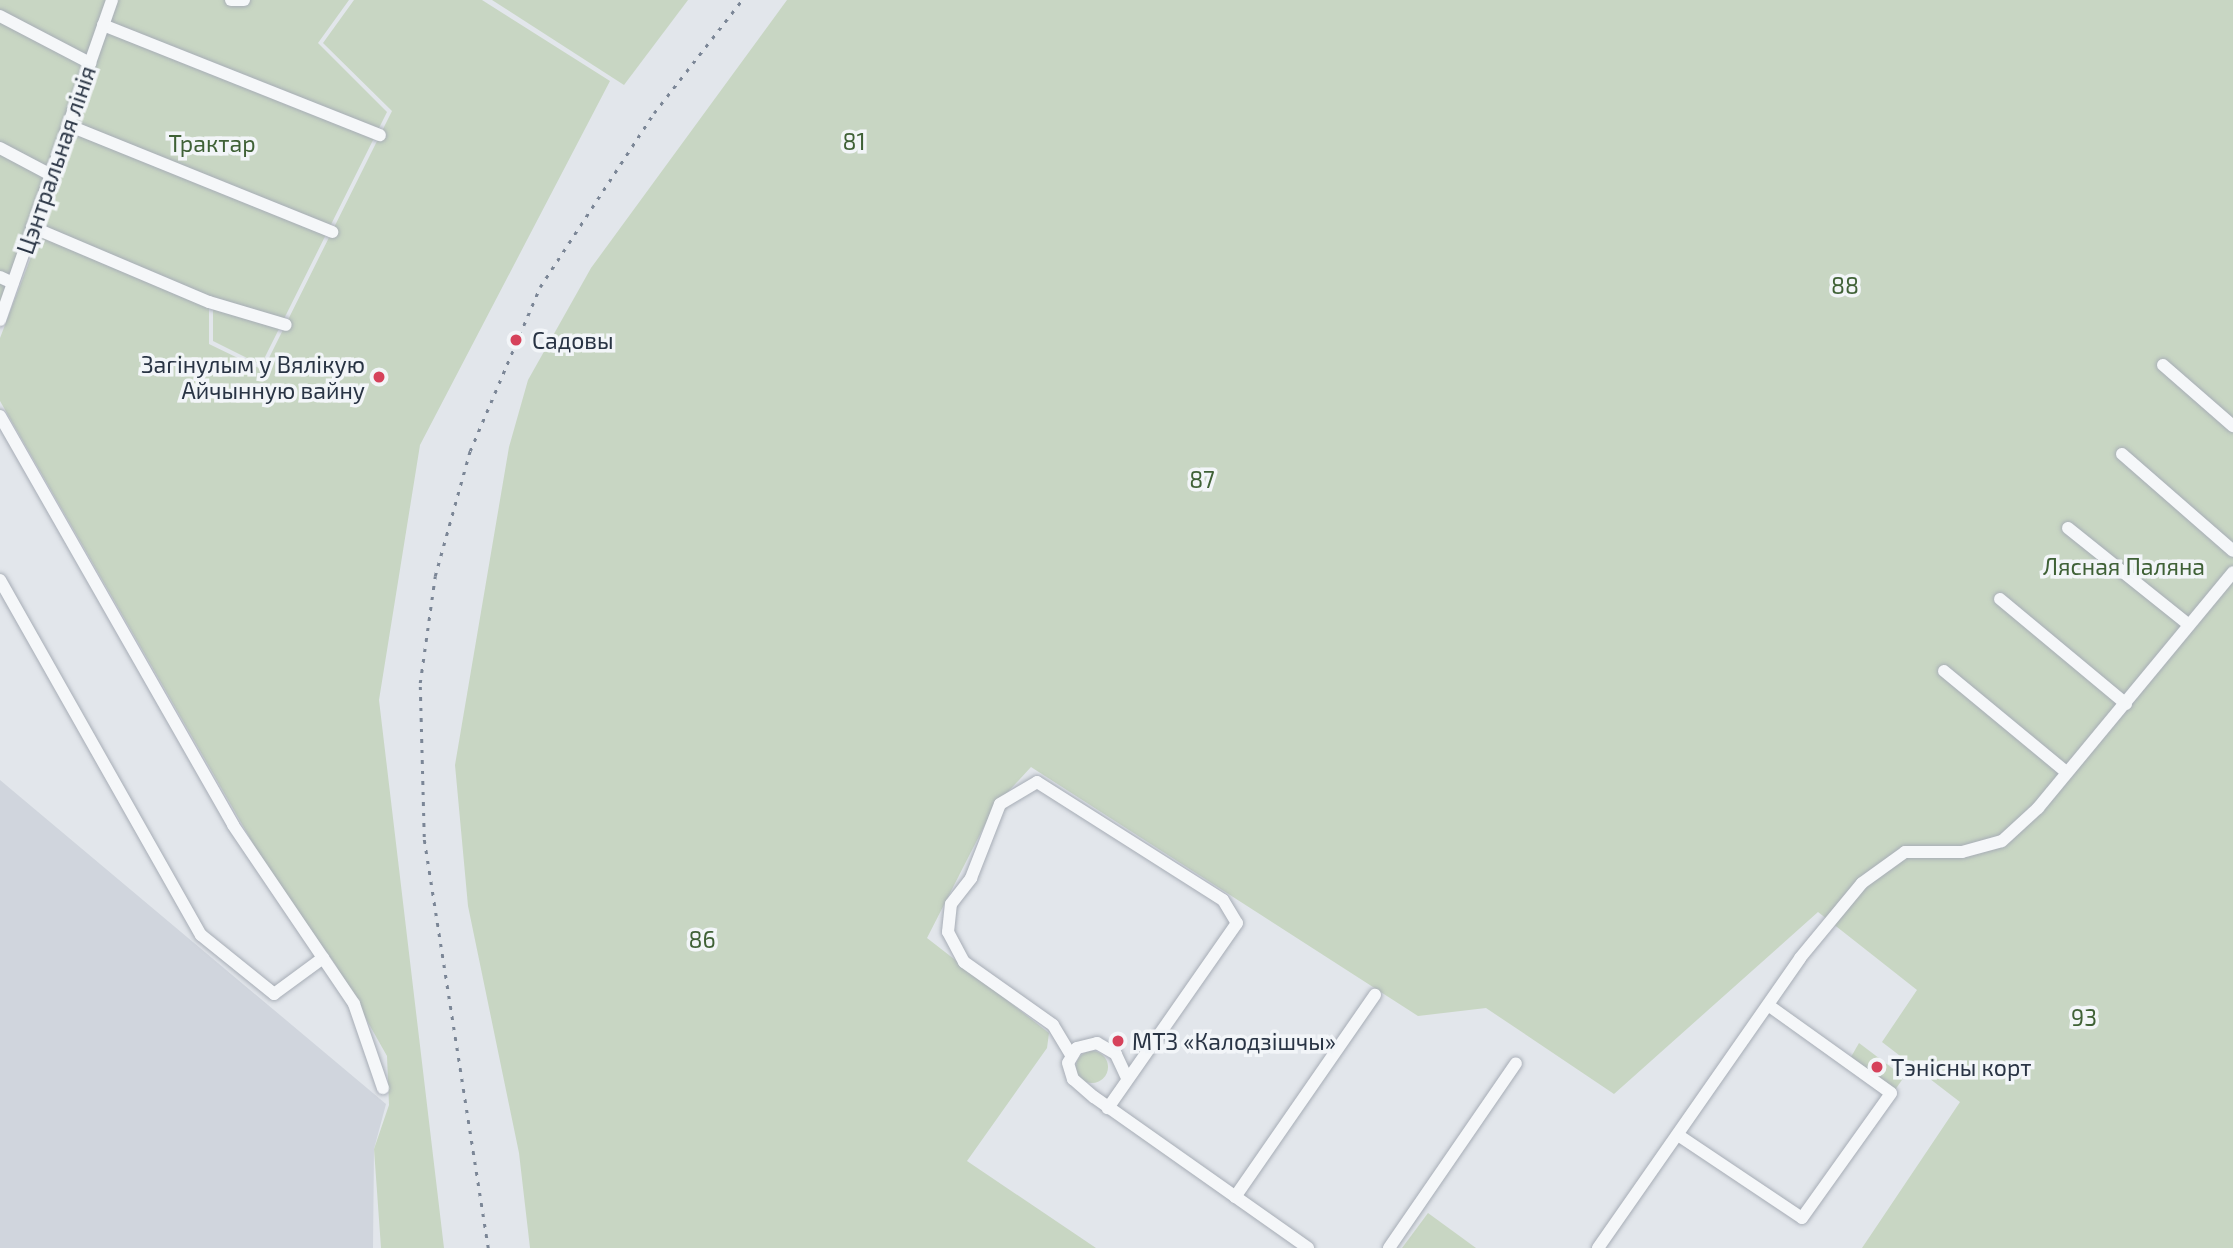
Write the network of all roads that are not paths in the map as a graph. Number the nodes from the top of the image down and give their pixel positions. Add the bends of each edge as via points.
1 (112, 0) edge
2 (231, 0) edge
3 (244, 0) edge
4 (0, 16) edge
5 (103, 25) junction
6 (90, 63) junction
7 (69, 126) junction
8 (380, 135) dead end
9 (0, 148) edge
10 (51, 175) junction
11 (32, 227) junction
12 (332, 232) dead end
13 (0, 277) edge
14 (13, 283) junction
15 (0, 320) edge
16 (286, 325) dead end
17 (2163, 365) dead end
18 (0, 415) edge
19 (2233, 426) edge
20 (2122, 454) dead end
21 (2068, 528) dead end
22 (2233, 551) edge
23 (2233, 572) edge
24 (0, 580) edge
25 (2000, 599) dead end
26 (2189, 625) junction
27 (1944, 671) dead end
28 (2126, 704) junction
29 (2066, 772) junction
30 (323, 958) junction
31 (1375, 995) dead end
32 (1768, 1005) junction
33 (1071, 1055) junction
34 (1516, 1063) dead end
35 (1127, 1078) junction
36 (383, 1088) dead end
37 (1108, 1108) junction
38 (1678, 1135) junction
39 (1235, 1197) junction
40 (1308, 1248) edge
41 (1388, 1248) edge
42 (1598, 1248) edge

1 - 5 street, Цэнтральная лінія
2 - 3 street
4 - 6 street
5 - 6 street, Цэнтральная лінія
5 - 8 street
6 - 7 street, Цэнтральная лінія
7 - 10 street, Цэнтральная лінія
7 - 12 street
9 - 10 street
10 - 11 street, Цэнтральная лінія
11 - 14 street, Цэнтральная лінія
11 - 16 street via 209,302
13 - 14 street
14 - 15 street, Цэнтральная лінія
17 - 19 street
18 - 30 street via 233,825
20 - 22 street
21 - 26 street
23 - 26 street
24 - 30 street via 201,935 274,994
25 - 28 street
26 - 28 street
27 - 29 street
28 - 29 street
29 - 32 street via 2038,808 2002,841 1962,852 1920,850 1889,859 1800,958
30 - 36 street via 354,1004
31 - 39 street
32 - 38 street
32 - 38 street via 1891,1093 1802,1218
33 - 35 street via 1087,1043 1107,1046
33 - 35 street via 1053,1025 964,962 948,932 951,904 971,878 1000,804 1037,782 1223,900 1237,923
33 - 37 street via 1073,1079
34 - 41 street
35 - 37 street
37 - 39 street
38 - 42 street
39 - 40 street

